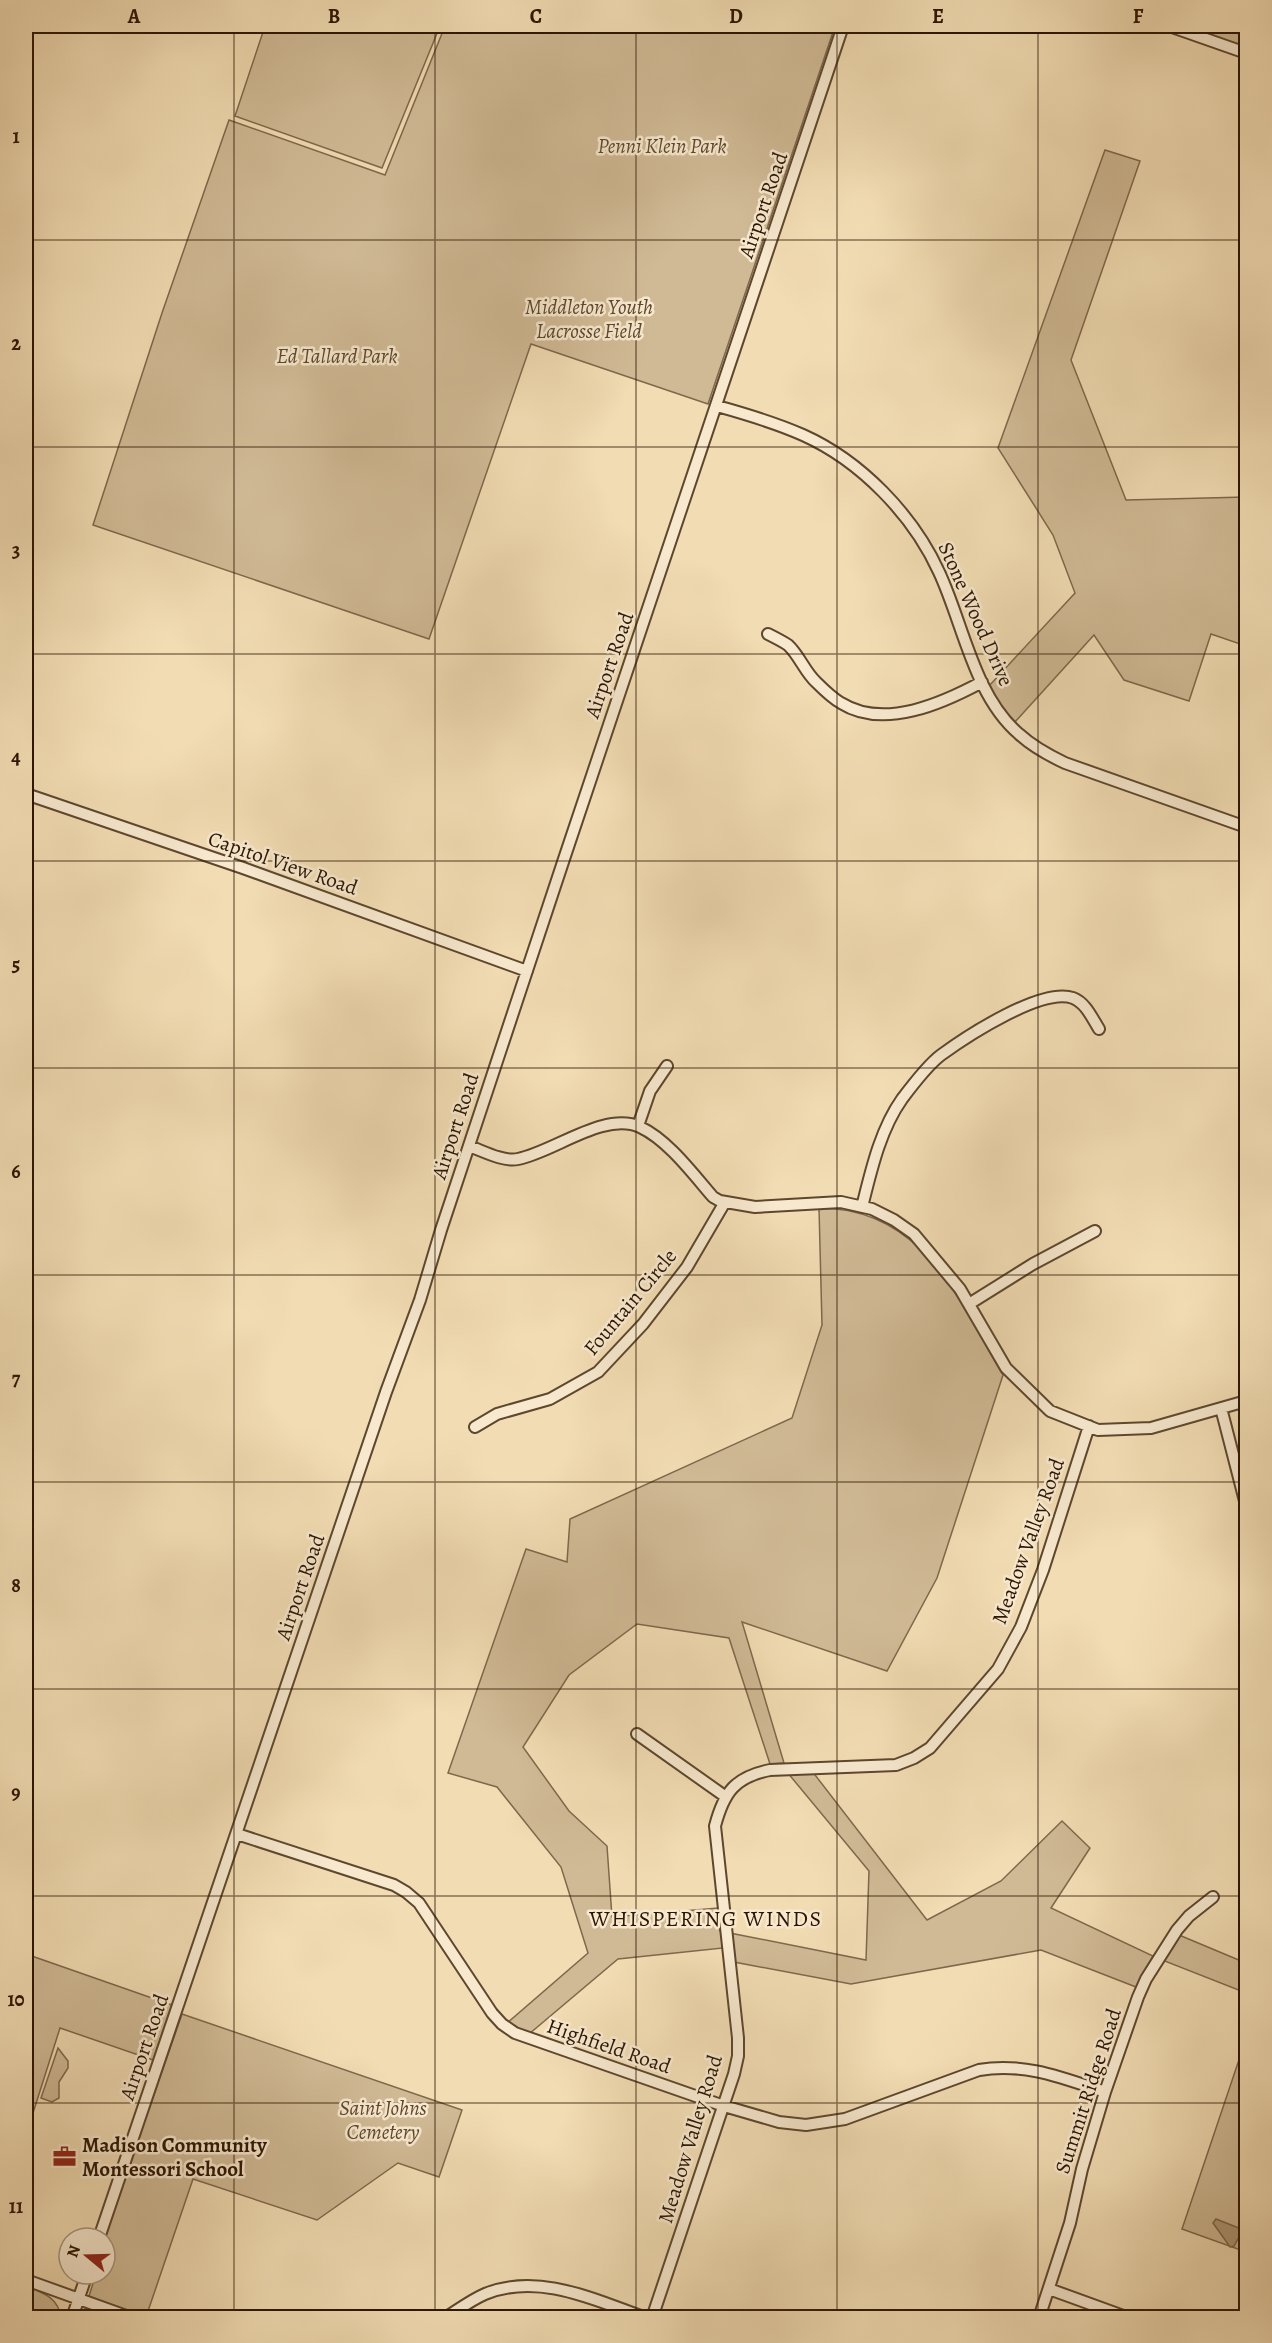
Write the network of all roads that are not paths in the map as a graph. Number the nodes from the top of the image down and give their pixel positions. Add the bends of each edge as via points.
1 (843, 26) edge
2 (1169, 26) edge
3 (1246, 53) edge
4 (717, 406) junction
5 (768, 634) dead end
6 (982, 682) junction
7 (26, 794) edge
8 (1246, 827) edge
9 (527, 971) junction
10 (1099, 1029) dead end
11 (667, 1066) dead end
12 (638, 1126) junction
13 (469, 1146) junction
14 (725, 1202) junction
15 (862, 1207) junction
16 (1095, 1231) dead end
17 (969, 1304) junction
18 (1246, 1401) edge
19 (1221, 1408) junction
20 (1089, 1426) junction
21 (475, 1427) dead end
22 (1246, 1505) edge
23 (637, 1734) dead end
24 (726, 1797) junction
25 (237, 1834) junction
26 (1213, 1897) dead end
27 (1105, 2092) junction
28 (724, 2106) junction
29 (103, 2226) edge
30 (26, 2280) edge
31 (83, 2286) edge
32 (1049, 2289) junction
33 (78, 2299) junction
34 (72, 2318) edge
35 (132, 2318) edge
36 (445, 2318) edge
37 (646, 2318) edge
38 (652, 2318) edge
39 (1039, 2318) edge
40 (1129, 2318) edge

1 - 4 street, Airport Road
2 - 3 street
4 - 6 street, Stone Wood Drive via 804,435 880,490 909,524 939,572
4 - 9 street, Airport Road
5 - 6 street via 789,646 814,681 841,703 866,713 914,710 956,696
6 - 8 street, Stone Wood Drive via 1017,733 1041,751
7 - 9 street, Capitol View Road
9 - 13 street, Airport Road
10 - 15 street via 1083,1004 1057,996 1003,1015 939,1056 901,1100 884,1134
11 - 12 street via 650,1090
12 - 13 street via 606,1123 516,1160
12 - 14 street via 668,1147 713,1197
13 - 25 street, Airport Road
14 - 15 street via 755,1207 841,1202
14 - 21 street, Fountain Circle via 687,1267 643,1324 598,1372 550,1399 497,1414
15 - 17 street via 914,1234
16 - 17 street
17 - 20 street via 1006,1368 1050,1411
18 - 19 street
19 - 20 street via 1151,1428 1098,1430
19 - 22 street
20 - 24 street, Meadow Valley Road via 1021,1627 998,1669 930,1748 896,1765 751,1774
23 - 24 street
24 - 28 street, Meadow Valley Road via 715,1826 738,2056
25 - 28 street, Highfield Road via 406,1892 419,1903 492,2013 515,2033
25 - 29 street, Airport Road
26 - 27 street, Summit Ridge Road via 1177,1930 1146,1979
27 - 28 street, Highfield Road via 1037,2070 998,2067 979,2070 828,2123 778,2122
27 - 32 street, Summit Ridge Road
28 - 38 street, Meadow Valley Road
30 - 33 street
31 - 33 street
32 - 39 street, Summit Ridge Road
32 - 40 street
33 - 34 street
33 - 35 street
36 - 37 street via 483,2295 525,2285 567,2291

